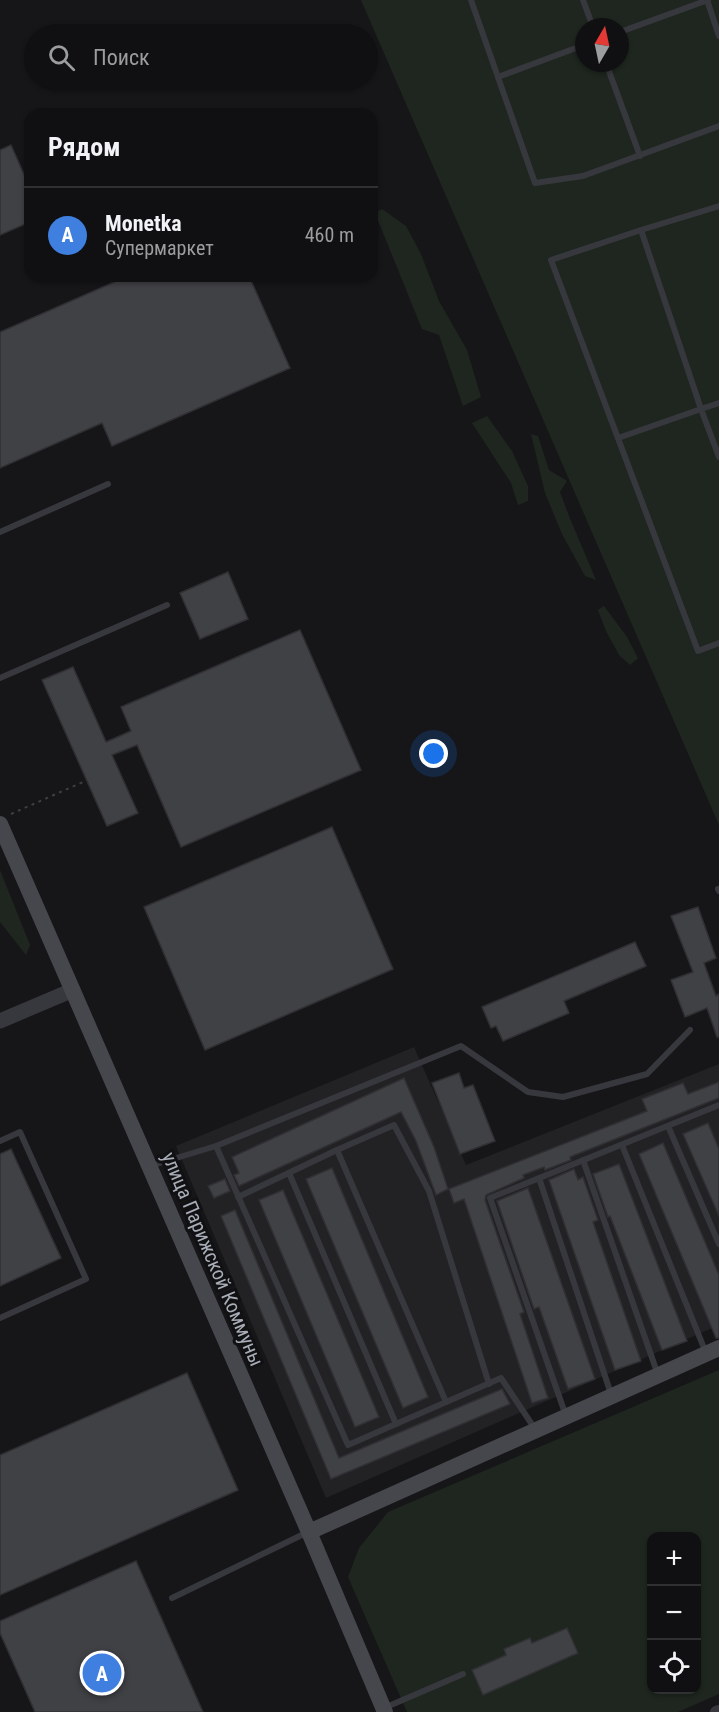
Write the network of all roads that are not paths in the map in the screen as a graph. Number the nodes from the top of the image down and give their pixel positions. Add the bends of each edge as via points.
1 (471, 0) edge
2 (583, 0) edge
3 (707, 0) edge
4 (590, 18) edge
5 (629, 29) edge
6 (719, 36) edge
7 (575, 48) edge
8 (609, 72) edge
9 (498, 77) junction
10 (719, 126) edge
11 (640, 156) junction
12 (719, 206) edge
13 (641, 230) junction
14 (719, 403) edge
15 (701, 409) junction
16 (618, 438) junction
17 (719, 457) edge
18 (108, 484) dead end
19 (0, 532) edge
20 (167, 606) dead end
21 (719, 643) edge
22 (0, 678) edge
23 (5, 819) edge
24 (73, 990) junction
25 (0, 1021) edge
26 (690, 1030) dead end
27 (719, 1105) edge
28 (668, 1126) junction
29 (0, 1141) edge
30 (622, 1144) junction
31 (216, 1146) junction
32 (337, 1150) junction
33 (583, 1160) junction
34 (150, 1166) junction
35 (289, 1173) junction
36 (539, 1178) junction
37 (238, 1197) junction
38 (719, 1244) edge
39 (0, 1318) edge
40 (713, 1350) edge
41 (658, 1375) junction
42 (489, 1383) junction
43 (612, 1396) junction
44 (446, 1402) junction
45 (566, 1416) junction
46 (396, 1424) junction
47 (536, 1430) junction
48 (309, 1532) junction
49 (172, 1598) dead end
50 (463, 1674) dead end
51 (384, 1710) edge

1 - 9 lane
2 - 4 lane
3 - 5 lane
3 - 6 lane
7 - 9 lane
8 - 11 lane
9 - 11 lane via 535,183 583,176
10 - 11 lane
12 - 13 lane
13 - 15 lane
13 - 16 lane via 551,260
14 - 15 lane
15 - 16 lane
15 - 17 lane
16 - 21 lane via 698,651
18 - 19 lane
20 - 22 lane
23 - 24 main road, улица Парижской Коммуны
24 - 25 street
24 - 34 main road, улица Парижской Коммуны
26 - 31 lane via 647,1074 563,1097 528,1092 460,1046
27 - 28 lane
28 - 30 lane
28 - 38 lane
29 - 39 lane via 20,1132 86,1279
30 - 33 lane
30 - 40 lane
31 - 34 lane
31 - 37 lane
32 - 35 lane
32 - 42 lane via 394,1125 429,1191
32 - 44 lane
33 - 36 lane
33 - 41 lane
34 - 48 main road, улица Парижской Коммуны
35 - 37 lane
35 - 46 lane
36 - 43 lane
36 - 45 lane via 490,1198
37 - 46 lane via 348,1445
40 - 41 main road
41 - 43 main road
42 - 44 lane
42 - 47 lane via 501,1378
43 - 45 main road
44 - 46 lane
45 - 47 main road
47 - 48 main road
48 - 49 lane
48 - 51 main road, улица Парижской Коммуны
50 - 51 lane

